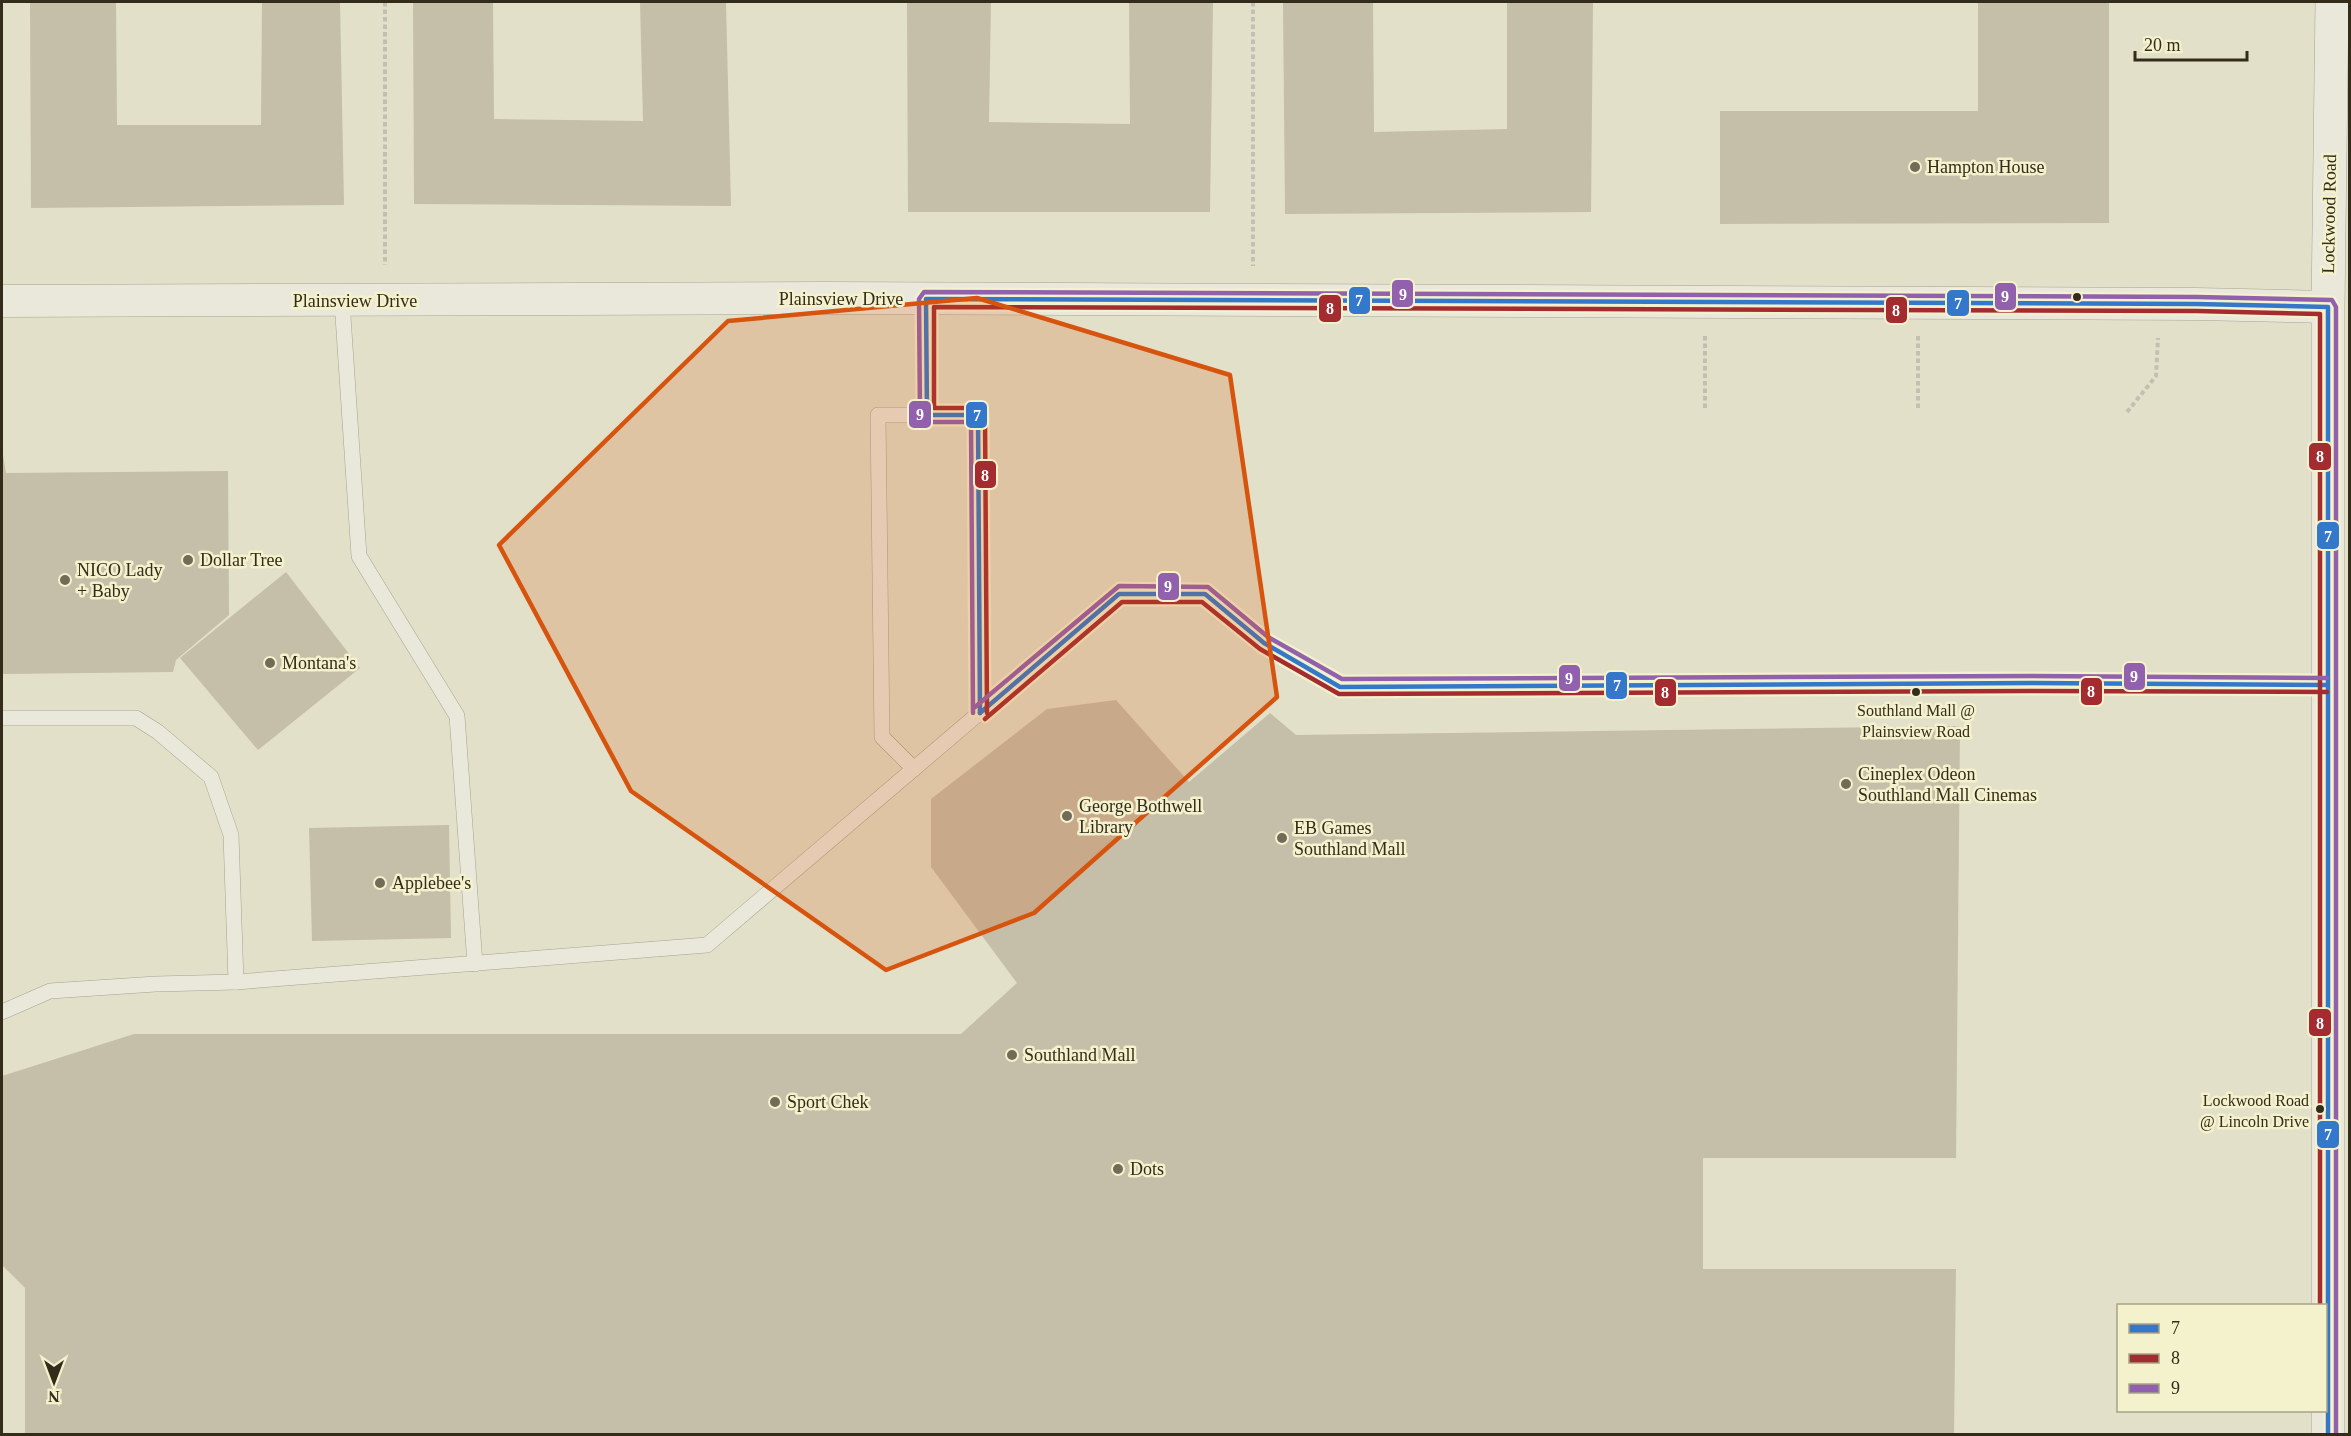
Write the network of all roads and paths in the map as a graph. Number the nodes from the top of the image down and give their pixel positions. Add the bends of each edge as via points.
1 (385, 2) edge
2 (1253, 2) edge
3 (2332, 2) edge
4 (926, 299) junction
5 (1253, 300) junction
6 (2, 301) edge
7 (342, 301) junction
8 (386, 301) junction
9 (1705, 302) junction
10 (1918, 303) junction
11 (2160, 304) junction
12 (2328, 307) junction
13 (1705, 411) dead end
14 (1918, 411) dead end
15 (2127, 412) dead end
16 (927, 415) junction
17 (2327, 685) junction
18 (980, 713) junction
19 (2, 718) edge
20 (914, 769) junction
21 (475, 964) junction
22 (236, 982) junction
23 (2, 1012) edge
24 (2338, 1241) edge
25 (2328, 1434) edge

1 - 8 path
2 - 5 path
3 - 12 street, Lockwood Road
4 - 5 street, Plainsview Drive
4 - 8 street, Plainsview Drive
4 - 16 lane
5 - 9 street, Plainsview Drive
6 - 7 street, Plainsview Drive
7 - 8 street, Plainsview Drive
7 - 21 lane via 359,556 458,716
9 - 10 street, Plainsview Drive
9 - 13 path
10 - 11 street, Plainsview Drive
10 - 14 path
11 - 12 street, Plainsview Drive
11 - 15 path via 2156,376
12 - 17 street, Lockwood Road
16 - 18 lane via 978,415
16 - 20 lane via 878,415 882,737
17 - 18 lane via 1340,687 1264,643 1205,594 1119,594
17 - 24 street, Lockwood Road
18 - 20 lane
19 - 22 lane via 136,718 211,777 231,835
20 - 21 lane via 707,945
21 - 22 lane
22 - 23 lane via 50,991
24 - 25 street, Lockwood Road

